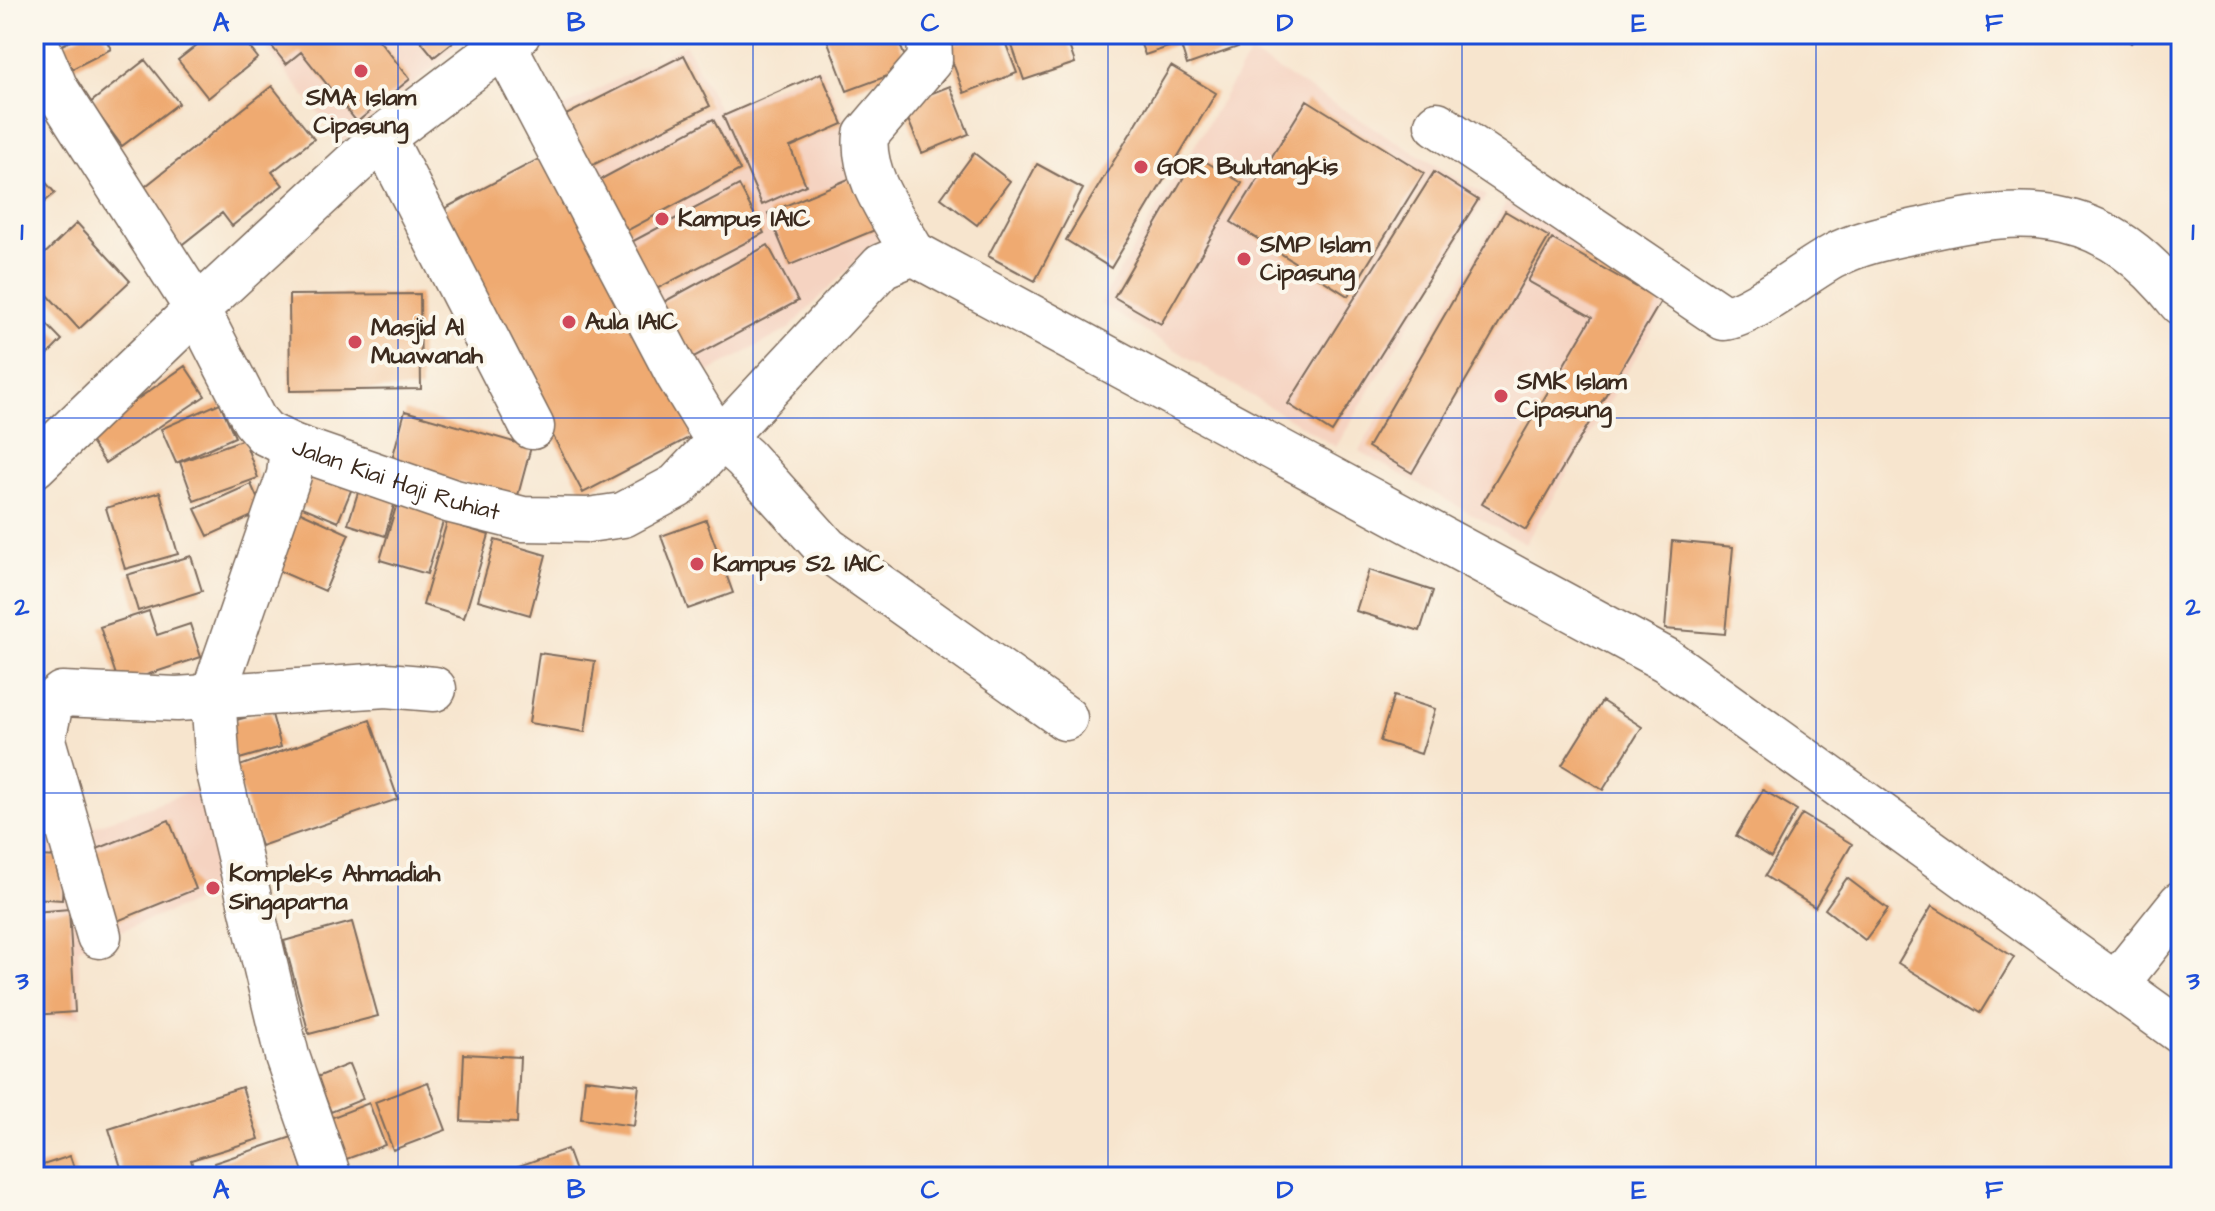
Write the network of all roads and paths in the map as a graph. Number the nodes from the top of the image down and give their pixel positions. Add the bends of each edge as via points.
1 (929, 34) edge
2 (34, 38) edge
3 (511, 39) edge
4 (1437, 124) dead end
5 (383, 137) junction
6 (898, 259) junction
7 (2181, 303) edge
8 (197, 309) junction
9 (532, 427) dead end
10 (721, 438) junction
11 (292, 446) junction
12 (34, 466) edge
13 (434, 689) dead end
14 (213, 695) junction
15 (1065, 718) dead end
16 (2181, 903) edge
17 (99, 936) dead end
18 (2116, 984) junction
19 (2166, 1021) edge
20 (329, 1177) edge

1 - 6 street via 930,60 866,135 864,151
2 - 8 street, Jalan Kiai Haji Ruhiat via 56,89
3 - 5 street
3 - 10 street via 678,375
4 - 7 street via 1724,318 1738,317 1839,253 1948,223 2011,215 2071,219 2099,231 2127,247
5 - 8 street
5 - 9 street
6 - 10 street, Jalan Kiai Haji Ruhiat
6 - 18 street via 1666,660
8 - 11 street, Jalan Kiai Haji Ruhiat via 254,420 265,433
8 - 12 street
10 - 11 street, Jalan Kiai Haji Ruhiat via 677,486 623,515 588,520 523,519 451,501
10 - 15 street via 827,549
11 - 14 street via 289,475
13 - 14 street via 386,685
14 - 17 street via 177,699 62,694 51,703 43,740
14 - 20 street via 218,768 287,1056
16 - 18 street
18 - 19 street

